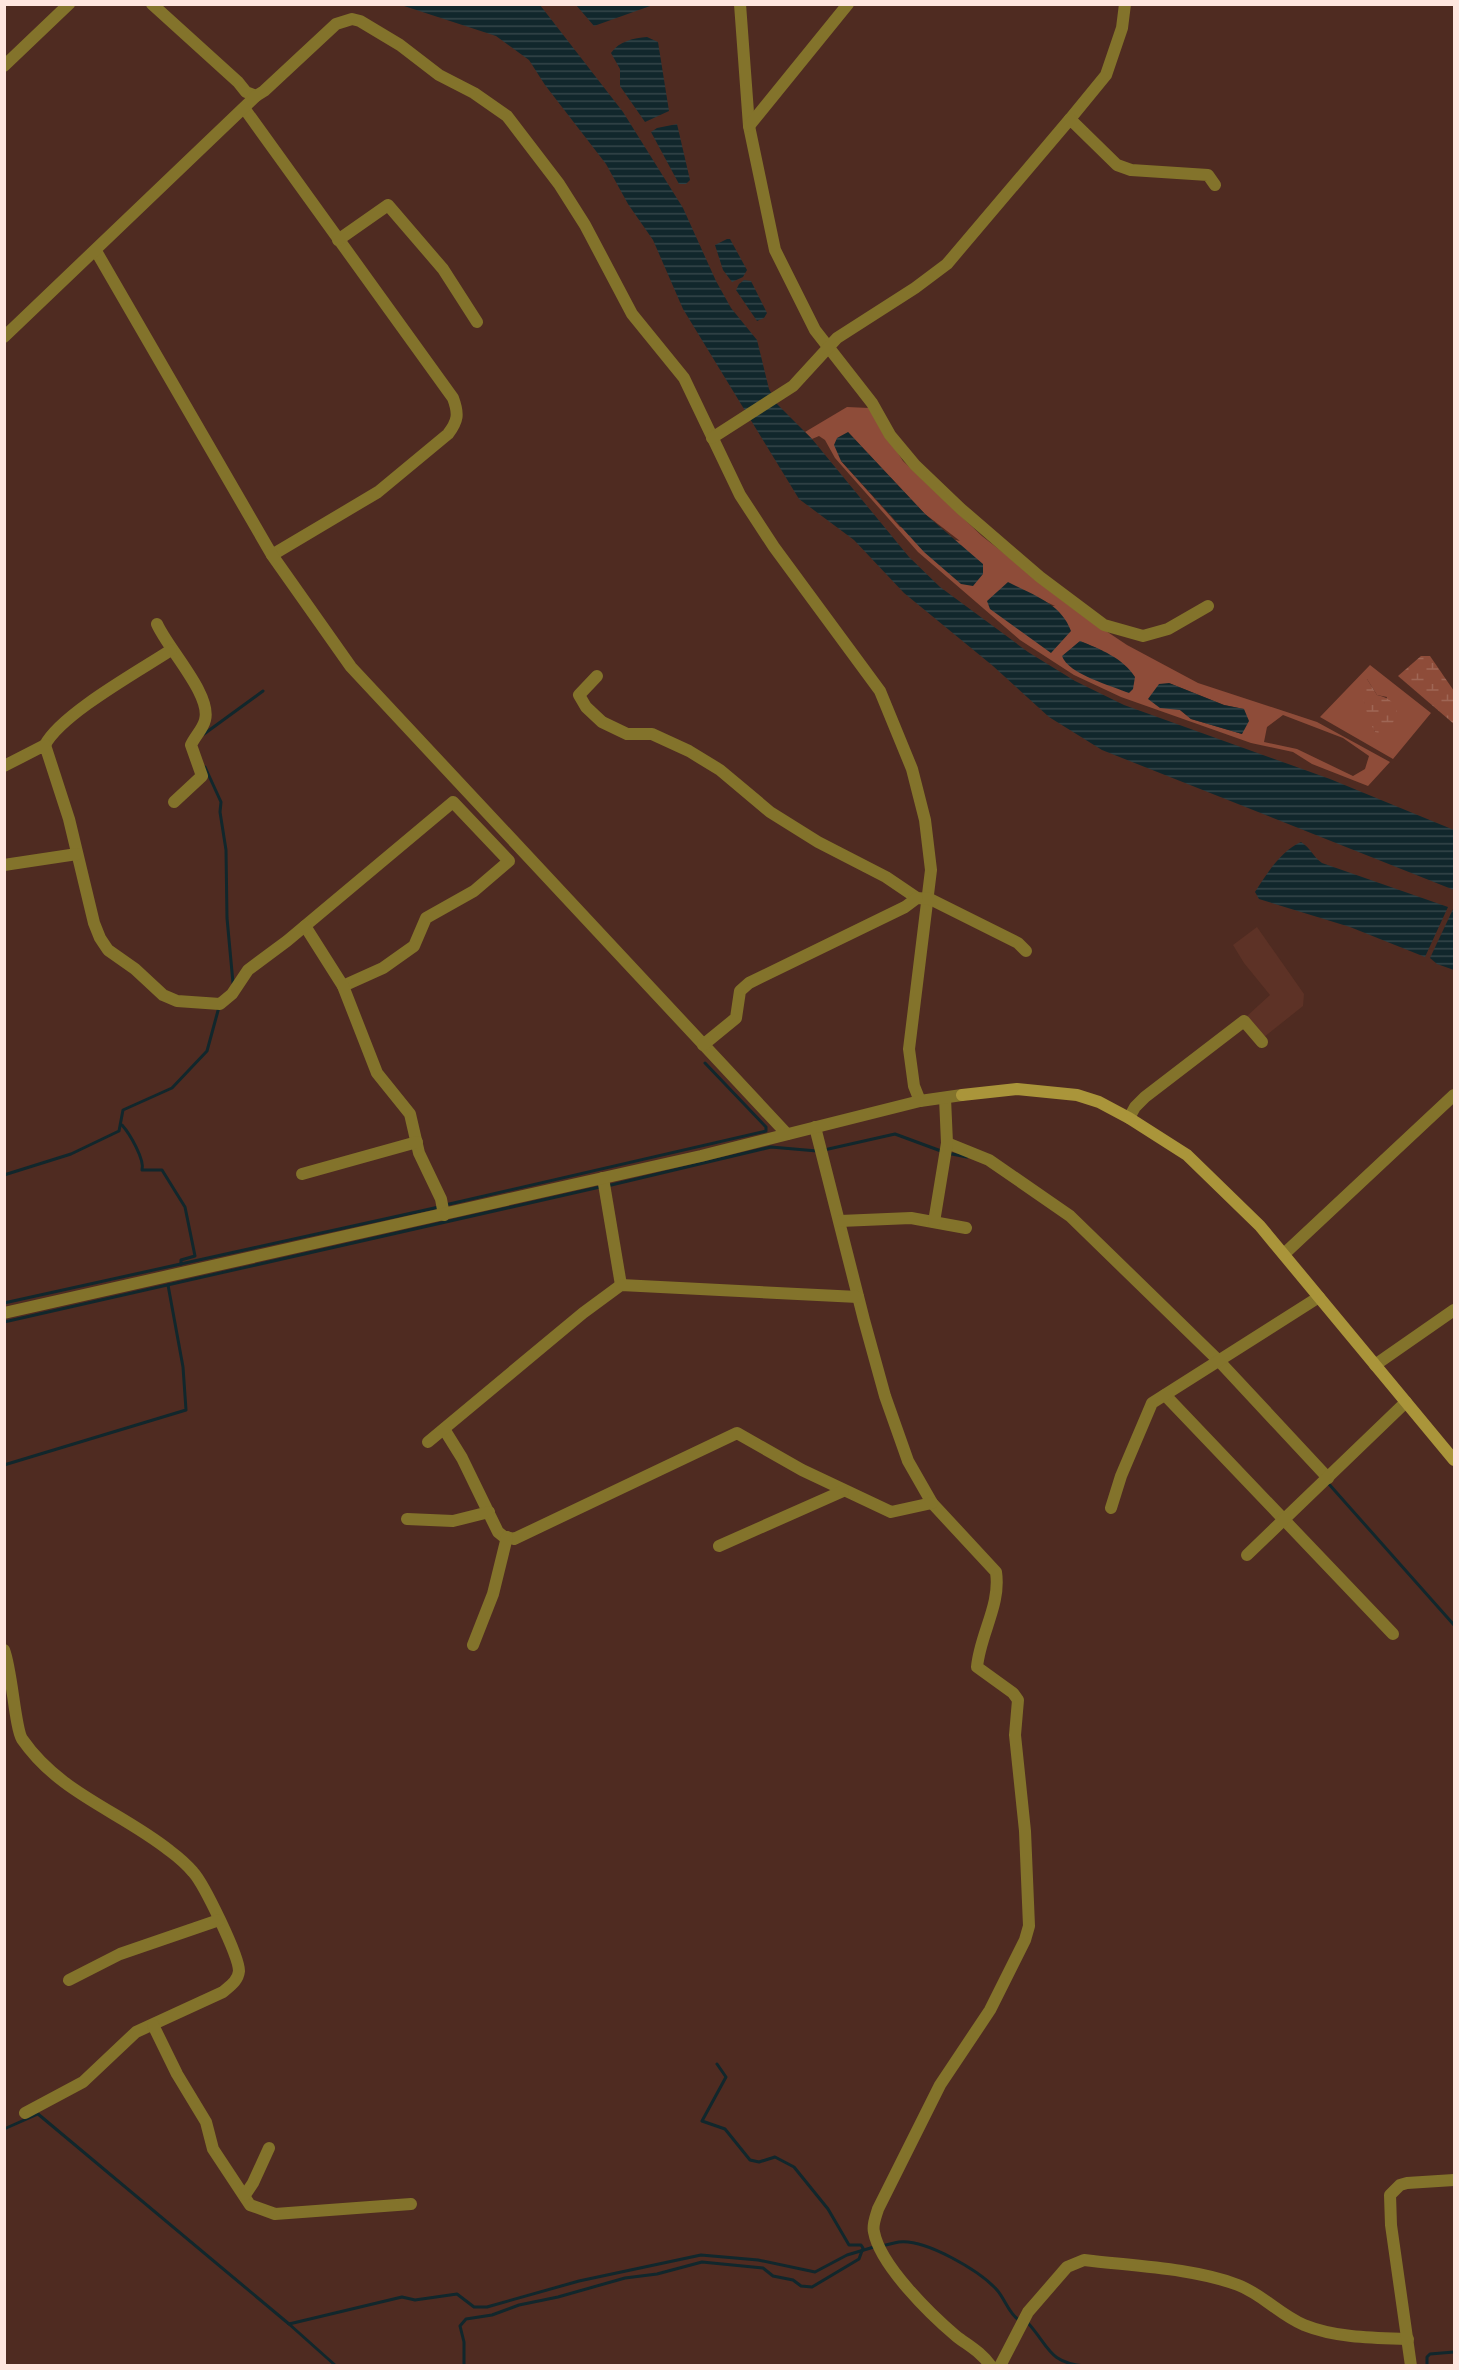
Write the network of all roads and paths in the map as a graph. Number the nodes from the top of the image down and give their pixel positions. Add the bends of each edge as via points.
1 (69, 4) edge
2 (152, 4) edge
3 (740, 4) edge
4 (848, 4) edge
5 (1125, 4) edge
6 (4, 66) edge
7 (256, 96) junction
8 (244, 108) junction
9 (1070, 119) junction
10 (749, 126) junction
11 (1215, 185) dead end
12 (338, 240) junction
13 (96, 251) junction
14 (477, 322) dead end
15 (4, 337) edge
16 (826, 347) junction
17 (712, 438) junction
18 (272, 555) junction
19 (1208, 606) dead end
20 (158, 624) dead end
21 (171, 650) junction
22 (597, 676) dead end
23 (45, 745) junction
24 (4, 766) edge
25 (174, 802) dead end
26 (77, 854) junction
27 (4, 865) edge
28 (923, 898) junction
29 (305, 926) junction
30 (1026, 951) dead end
31 (343, 986) junction
32 (1262, 1042) dead end
33 (704, 1045) junction
34 (962, 1095) joint
35 (1455, 1095) edge
36 (945, 1098) junction
37 (920, 1101) junction
38 (1129, 1118) junction
39 (815, 1127) junction
40 (787, 1134) junction
41 (417, 1142) junction
42 (947, 1143) junction
43 (302, 1174) dead end
44 (603, 1178) junction
45 (444, 1215) junction
46 (840, 1221) junction
47 (934, 1222) junction
48 (966, 1228) dead end
49 (1284, 1254) junction
50 (621, 1285) junction
51 (1319, 1297) junction
52 (858, 1298) junction
53 (1455, 1310) edge
54 (4, 1313) edge
55 (1219, 1361) junction
56 (1375, 1365) junction
57 (1165, 1395) junction
58 (1406, 1402) junction
59 (444, 1430) junction
60 (428, 1442) dead end
61 (1455, 1460) edge
62 (1328, 1478) junction
63 (843, 1491) junction
64 (932, 1503) junction
65 (1111, 1508) dead end
66 (489, 1512) junction
67 (407, 1519) dead end
68 (1284, 1520) junction
69 (507, 1537) junction
70 (719, 1546) dead end
71 (1247, 1555) dead end
72 (1393, 1634) dead end
73 (473, 1645) dead end
74 (4, 1650) edge
75 (219, 1920) junction
76 (69, 1980) dead end
77 (153, 2025) junction
78 (25, 2113) dead end
79 (269, 2148) dead end
80 (1455, 2180) edge
81 (245, 2195) junction
82 (411, 2204) dead end
83 (1408, 2339) junction
84 (991, 2366) edge
85 (1000, 2366) edge
86 (1411, 2366) edge

1 - 6 street
2 - 7 street via 246,92
3 - 10 street
4 - 10 street
5 - 9 street via 1122,28 1106,75
7 - 8 street
7 - 17 street via 336,24 352,19 371,25 439,75 491,104 521,132 559,184 632,314 684,378
8 - 12 street
8 - 13 street
9 - 11 street via 1117,165 1131,170 1208,176
9 - 16 street via 947,264
10 - 16 street via 775,250
12 - 14 street via 388,205 443,269
12 - 18 street via 453,398 457,423 378,492
13 - 15 street
13 - 18 street
16 - 17 street via 810,369 777,397
16 - 19 street via 872,403 890,435 923,472 1040,577 1104,625 1143,636 1168,629
17 - 28 street via 740,495 774,547 880,691 912,769 925,820 932,870
18 - 33 street via 351,667
20 - 21 street
21 - 23 street via 78,712
21 - 25 street via 204,698 206,711 205,721 191,745 202,776
22 - 28 street via 579,695 602,722 627,734 652,734 689,751 720,770 770,812
23 - 24 street
23 - 26 street
26 - 27 street
26 - 29 street via 82,883 100,938 108,950 177,1001 226,1002 242,975
28 - 30 street via 1018,943
28 - 33 street via 749,983 740,991 736,1018
28 - 37 street via 909,1049
29 - 31 street
29 - 31 street via 453,802 508,861 474,891 426,918 414,946 383,968
31 - 41 street via 377,1073 410,1114
32 - 38 street via 1244,1021 1145,1097
33 - 40 street
34 - 36 street
34 - 38 main road via 1017,1089 1058,1092 1099,1102
35 - 49 street
36 - 37 street
36 - 42 street
37 - 39 street
38 - 49 main road via 1187,1155 1219,1183
39 - 40 street
39 - 46 street
40 - 44 street
41 - 43 street
41 - 45 street
42 - 47 street
42 - 55 street via 989,1160 1070,1216
44 - 45 street
44 - 50 street
45 - 54 street
46 - 47 street via 911,1218
46 - 52 street
47 - 48 street
49 - 51 main road
50 - 52 street
50 - 59 street
51 - 55 street
51 - 56 main road
52 - 64 street via 904,1450
53 - 56 street
55 - 57 street
55 - 62 street
56 - 58 main road
57 - 65 street via 1152,1403
57 - 68 street
58 - 61 main road
58 - 62 street
59 - 60 street
59 - 66 street
62 - 68 street
63 - 64 street via 891,1512
63 - 69 street via 737,1433 525,1535
63 - 70 street
64 - 84 street via 996,1572 997,1600 979,1647 977,1667 1018,1700 1015,1735 1029,1926 990,2010 940,2085 878,2209 873,2229 883,2256 894,2270
66 - 67 street via 453,1521
66 - 69 street via 498,1532
68 - 71 street
68 - 72 street
69 - 73 street via 493,1594
74 - 75 street via 10,1665 20,1736 47,1769 94,1804 169,1850 195,1874
75 - 76 street via 120,1954
75 - 77 street via 236,1954 239,1972 233,1984
77 - 78 street via 136,2032 83,2082
77 - 81 street via 206,2122 213,2149
79 - 81 street
80 - 83 street via 1407,2183 1390,2195
81 - 82 street via 250,2205 275,2214
83 - 85 street via 1347,2335 1303,2325 1237,2284 1200,2275 1084,2260 1067,2267 1028,2312
83 - 86 street

